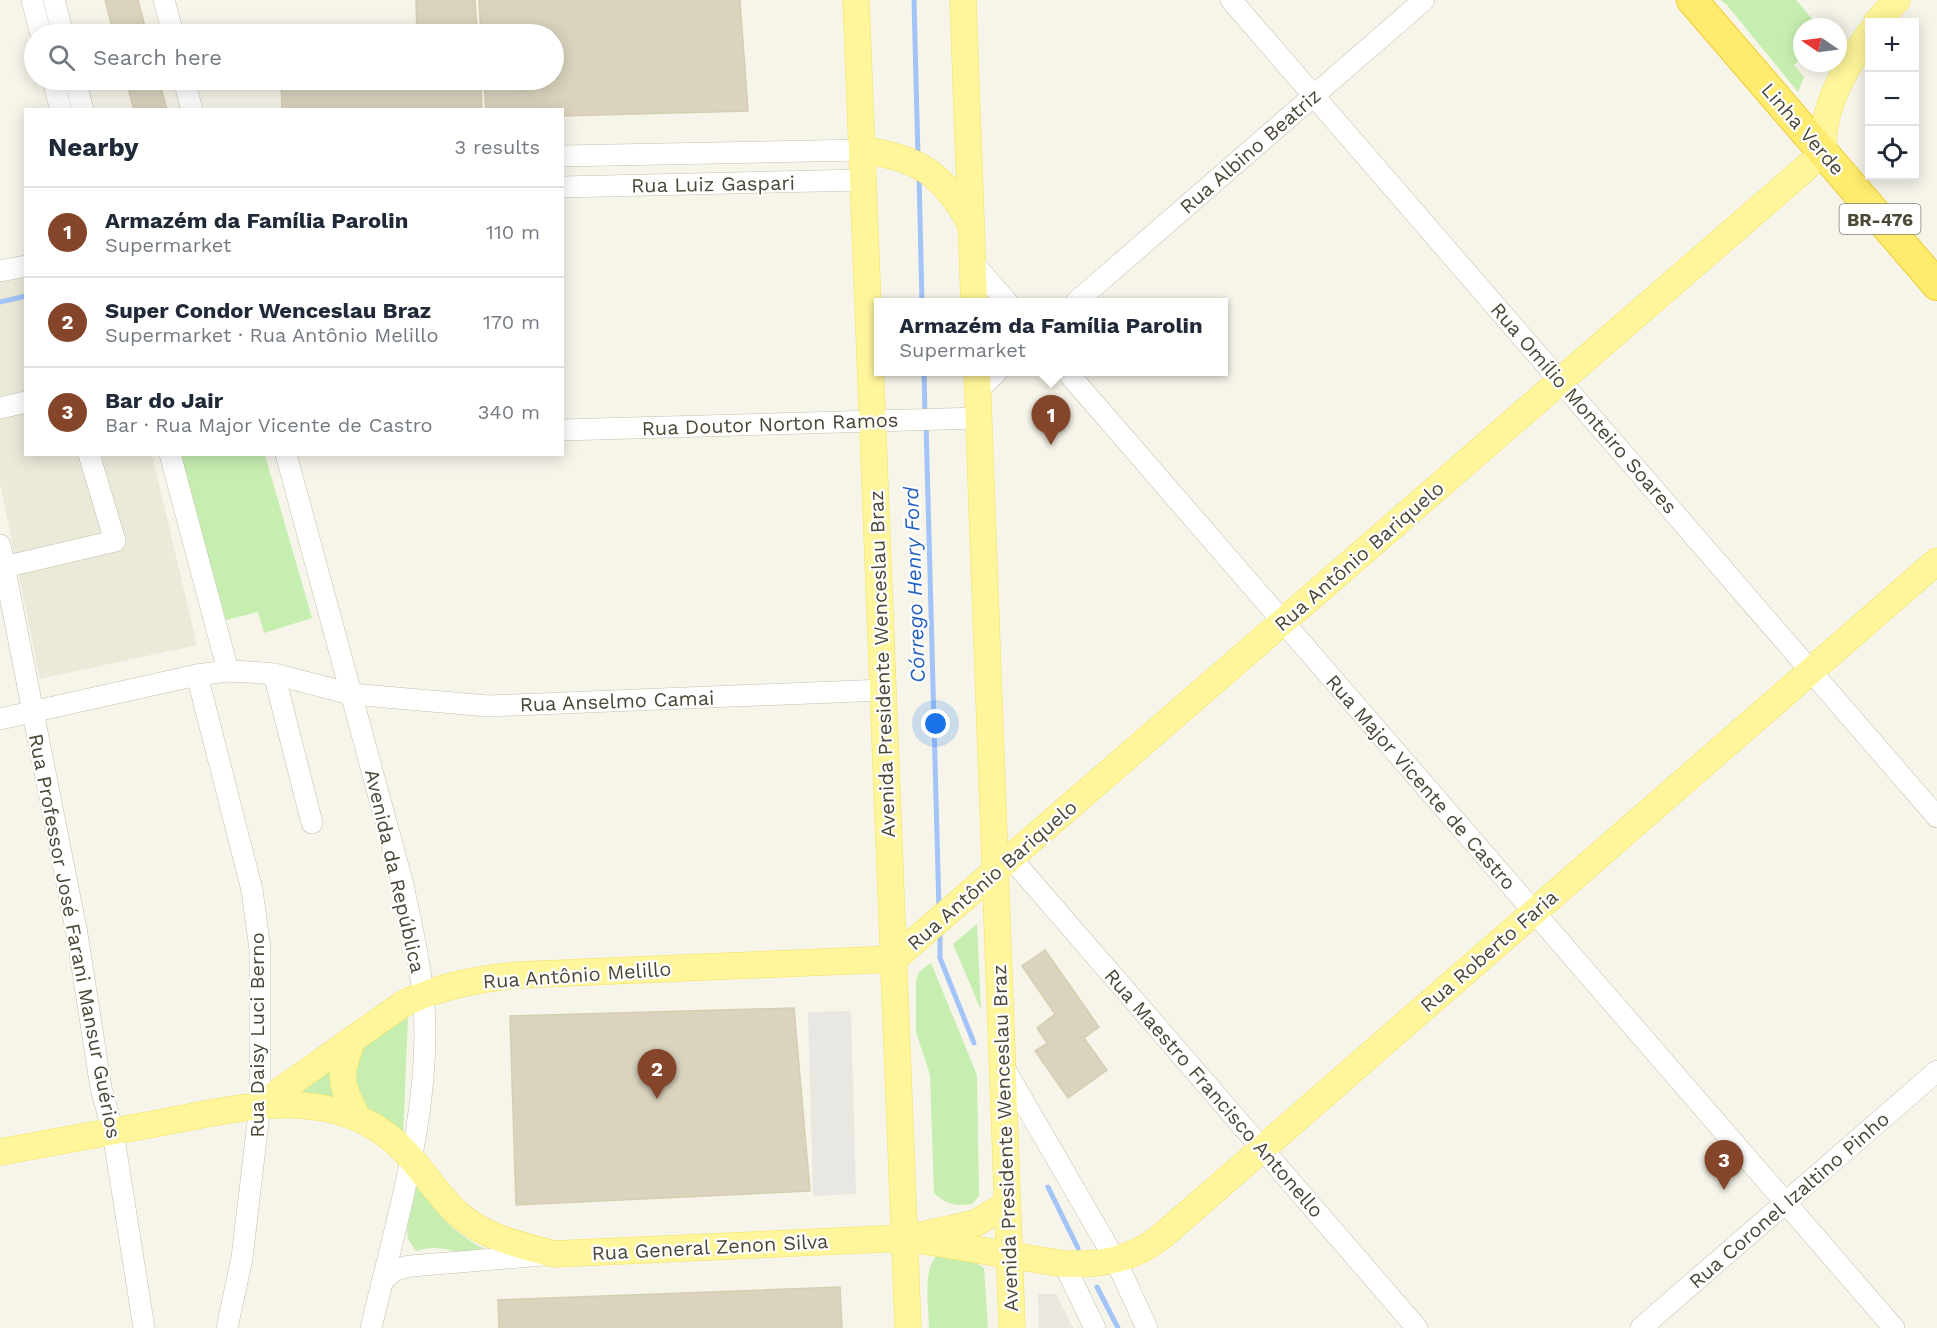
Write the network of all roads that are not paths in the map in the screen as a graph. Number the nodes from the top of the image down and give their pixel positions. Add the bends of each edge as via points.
1 (32, 0) edge
2 (54, 0) edge
3 (164, 0) edge
4 (856, 0) edge
5 (963, 0) edge
6 (1231, 0) edge
7 (1424, 0) edge
8 (1692, 0) edge
9 (1897, 0) edge
10 (1881, 18) edge
11 (38, 24) edge
12 (60, 24) edge
13 (170, 24) edge
14 (1865, 39) edge
15 (56, 90) edge
16 (78, 90) edge
17 (187, 90) edge
18 (1314, 96) junction
19 (60, 108) edge
20 (82, 108) edge
21 (191, 108) edge
22 (868, 151) junction
23 (1823, 153) junction
24 (564, 156) edge
25 (863, 180) junction
26 (564, 187) edge
27 (971, 226) junction
28 (973, 263) junction
29 (24, 266) edge
30 (0, 271) edge
31 (1937, 285) edge
32 (974, 298) edge
33 (1003, 298) edge
34 (1082, 298) edge
35 (874, 320) edge
36 (878, 376) edge
37 (1070, 376) edge
38 (977, 381) edge
39 (1560, 381) junction
40 (24, 402) edge
41 (0, 408) edge
42 (978, 418) junction
43 (882, 421) junction
44 (564, 430) edge
45 (90, 456) edge
46 (171, 456) edge
47 (286, 456) edge
48 (0, 545) edge
49 (1937, 561) edge
50 (4, 567) junction
51 (1283, 622) junction
52 (228, 670) junction
53 (1811, 671) junction
54 (274, 674) junction
55 (197, 675) junction
56 (883, 690) junction
57 (351, 694) junction
58 (33, 711) junction
59 (0, 718) edge
60 (1937, 817) edge
61 (312, 823) dead end
62 (1003, 865) junction
63 (1534, 912) junction
64 (894, 959) junction
65 (423, 994) junction
66 (353, 1039) junction
67 (1002, 1065) junction
68 (1937, 1071) edge
69 (260, 1105) junction
70 (358, 1118) junction
71 (113, 1132) junction
72 (1262, 1149) junction
73 (0, 1152) edge
74 (411, 1157) junction
75 (1785, 1203) junction
76 (1007, 1204) junction
77 (394, 1228) junction
78 (905, 1238) junction
79 (554, 1254) junction
80 (1009, 1255) junction
81 (1116, 1261) junction
82 (1064, 1264) junction
83 (411, 1266) junction
84 (382, 1282) junction
85 (144, 1328) edge
86 (227, 1328) edge
87 (371, 1328) edge
88 (908, 1328) edge
89 (1012, 1328) edge
90 (1095, 1328) edge
91 (1147, 1328) edge
92 (1417, 1328) edge
93 (1641, 1328) edge
94 (1894, 1328) edge

1 - 11 street
2 - 12 street
3 - 13 street
4 - 22 main road, Avenida Presidente Wenceslau Braz
5 - 27 main road
6 - 18 street, Rua Omílio Monteiro Soares
7 - 18 street, Rua Albino Beatriz
8 - 23 highway, Linha Verde / BR-476
9 - 10 main road
14 - 23 main road via 1830,107
15 - 19 street
16 - 20 street
17 - 21 street
18 - 34 street, Rua Albino Beatriz
18 - 39 street, Rua Omílio Monteiro Soares
22 - 24 street, Rua Luiz Gaspari
22 - 25 main road, Avenida Presidente Wenceslau Braz
22 - 27 main road via 907,159 936,176 958,201
23 - 31 highway, Linha Verde / BR-476
23 - 39 main road, Rua Antônio Bariquelo
25 - 26 street, Rua Luiz Gaspari
25 - 35 main road, Avenida Presidente Wenceslau Braz
27 - 28 main road
28 - 32 main road
28 - 33 street
29 - 30 street
36 - 43 main road, Avenida Presidente Wenceslau Braz
37 - 51 street, Rua Major Vicente de Castro
38 - 42 main road, Avenida Presidente Wenceslau Braz
39 - 51 main road, Rua Antônio Bariquelo
39 - 53 street, Rua Omílio Monteiro Soares
40 - 41 street
42 - 43 street, Rua Doutor Norton Ramos
42 - 62 main road, Avenida Presidente Wenceslau Braz
43 - 44 street, Rua Doutor Norton Ramos
43 - 56 main road, Avenida Presidente Wenceslau Braz
45 - 50 street via 115,541
46 - 52 street
47 - 57 street, Avenida da República
48 - 50 street, Rua Professor José Farani Mansur Guérios
49 - 53 main road, Rua Roberto Faria
50 - 58 street, Rua Professor José Farani Mansur Guérios
51 - 62 main road, Rua Antônio Bariquelo
51 - 63 street, Rua Major Vicente de Castro
52 - 54 street, Rua Anselmo Camai
52 - 55 street, Rua Anselmo Camai
53 - 60 street, Rua Omílio Monteiro Soares
53 - 63 main road, Rua Roberto Faria
54 - 57 street, Rua Anselmo Camai
54 - 61 street
55 - 58 street, Rua Anselmo Camai
55 - 69 street, Rua Daisy Luci Berno via 257,918
56 - 57 street, Rua Anselmo Camai via 488,706
56 - 64 main road, Avenida Presidente Wenceslau Braz
57 - 65 street, Avenida da República via 402,881
58 - 59 street, Rua Anselmo Camai
58 - 71 street, Rua Professor José Farani Mansur Guérios via 101,1088
62 - 64 main road, Rua Antônio Bariquelo
62 - 67 main road, Avenida Presidente Wenceslau Braz
62 - 72 street, Rua Maestro Francisco Antonello
63 - 72 main road, Rua Roberto Faria
63 - 75 street, Rua Major Vicente de Castro
64 - 65 main road, Rua Antônio Melillo via 518,975 485,978
64 - 78 main road, Avenida Presidente Wenceslau Braz
65 - 66 main road, Rua Antônio Melillo
65 - 74 street, Avenida da República via 423,1084
66 - 69 main road, Rua Antônio Melillo
66 - 70 main road via 341,1079
67 - 76 main road, Avenida Presidente Wenceslau Braz
67 - 81 street
68 - 75 street, Rua Coronel Izaltino Pinho
69 - 70 main road via 319,1107
69 - 71 main road
69 - 86 street, Rua Daisy Luci Berno via 242,1258
70 - 74 main road via 396,1142
71 - 73 main road
71 - 85 street, Rua Professor José Farani Mansur Guérios
72 - 81 main road, Rua Roberto Faria via 1149,1247
72 - 92 street, Rua Maestro Francisco Antonello
74 - 77 street, Avenida da República
74 - 79 main road via 444,1200 471,1224 508,1241
75 - 93 street, Rua Coronel Izaltino Pinho
75 - 94 street, Rua Major Vicente de Castro
76 - 78 main road via 975,1223
76 - 80 main road, Avenida Presidente Wenceslau Braz
77 - 83 street
77 - 84 street, Avenida da República
78 - 79 main road, Rua General Zenon Silva
78 - 80 main road, Rua General Zenon Silva
78 - 88 main road, Avenida Presidente Wenceslau Braz
79 - 83 street, Rua General Zenon Silva
80 - 82 main road, Rua Roberto Faria
80 - 89 main road, Avenida Presidente Wenceslau Braz
81 - 82 main road, Rua Roberto Faria
81 - 91 street
82 - 90 street
83 - 84 street, Rua General Zenon Silva via 391,1272
84 - 87 street, Avenida da República

